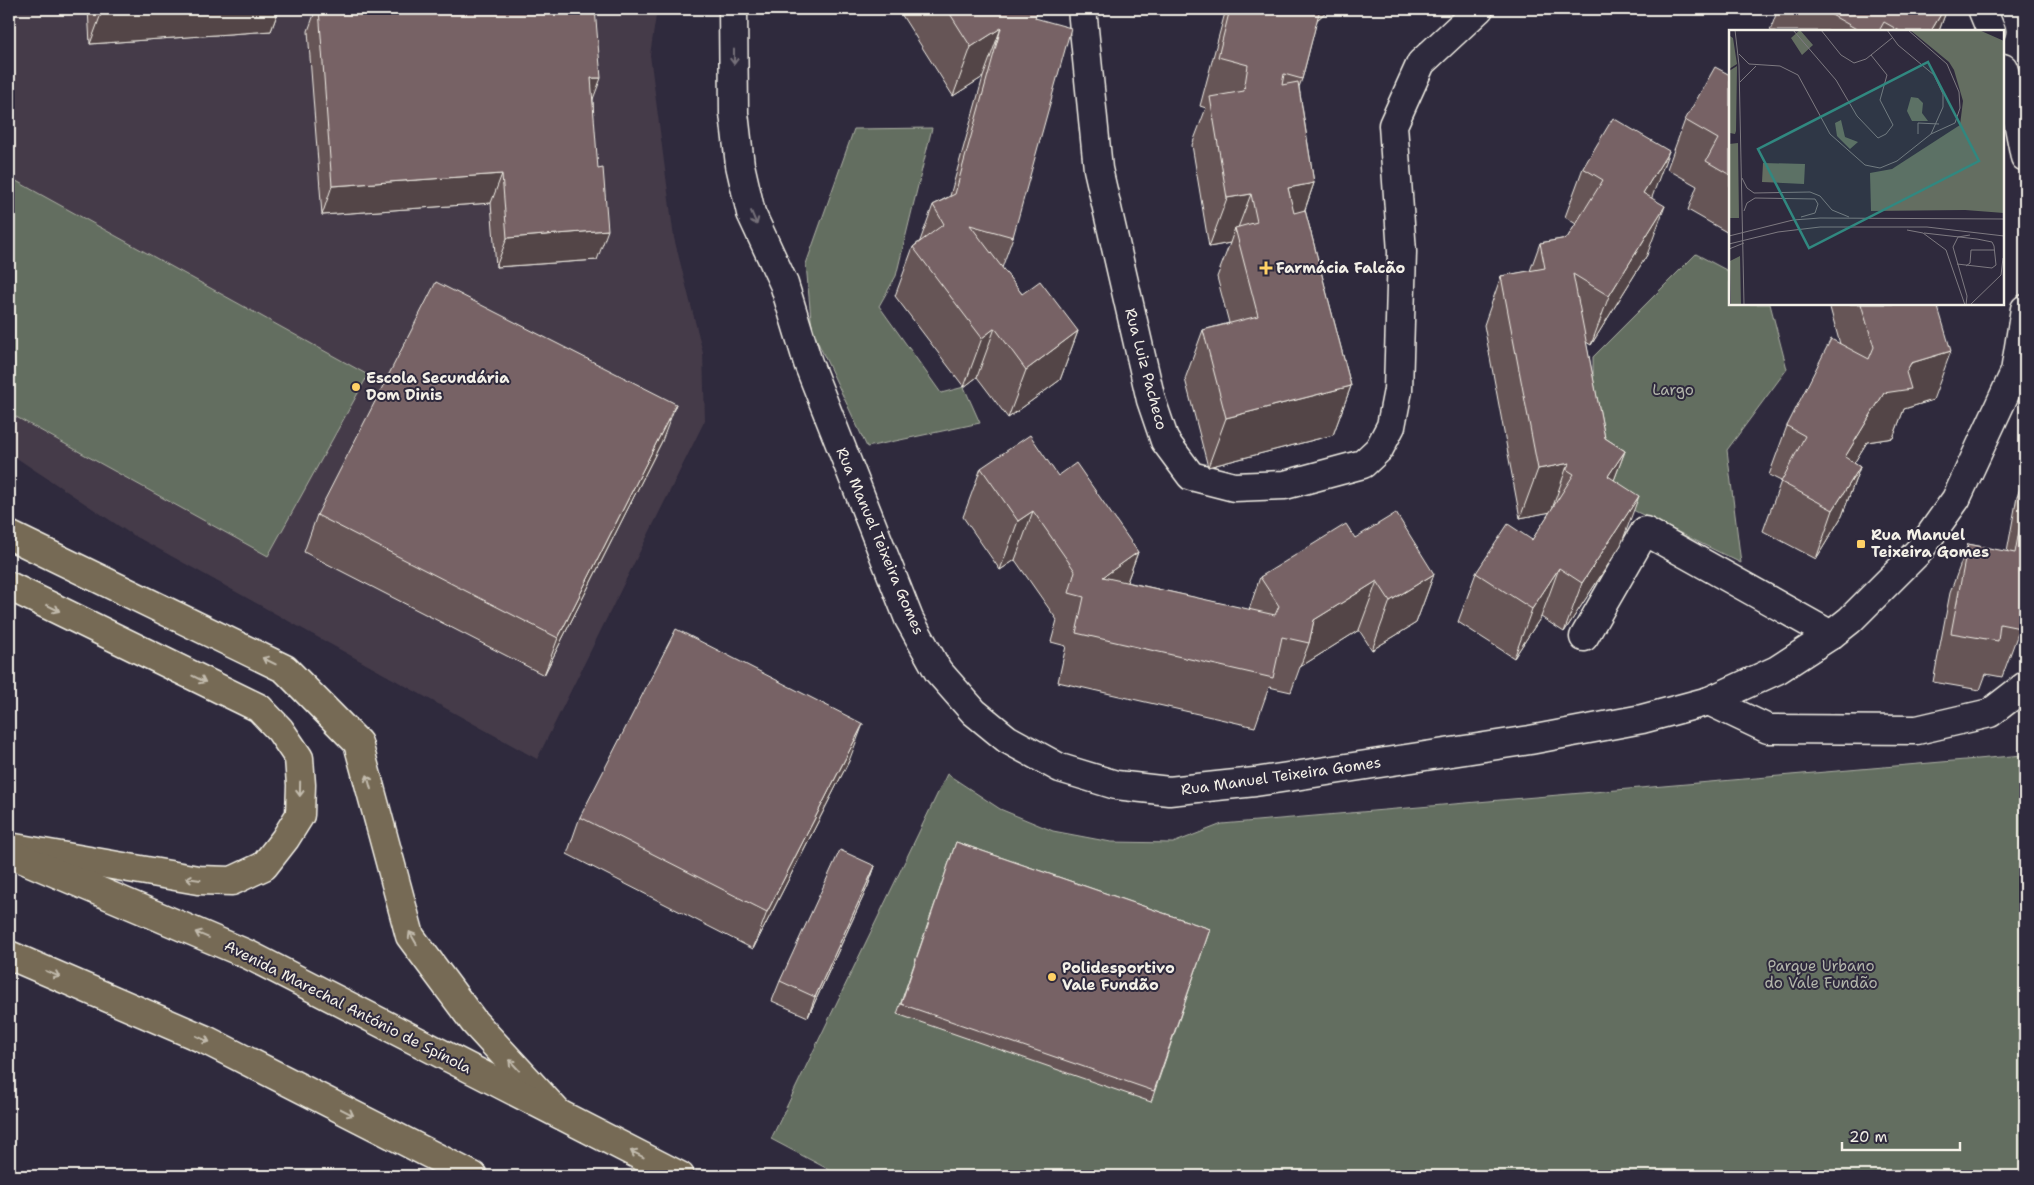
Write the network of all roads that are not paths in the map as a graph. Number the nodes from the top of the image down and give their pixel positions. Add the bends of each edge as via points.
1 (733, 9) edge
2 (1082, 9) edge
3 (1478, 9) edge
4 (1982, 9) edge
5 (1991, 30) edge
6 (2004, 71) edge
7 (2025, 157) edge
8 (2025, 309) edge
9 (9, 534) edge
10 (9, 586) edge
11 (1831, 635) junction
12 (1584, 637) dead end
13 (2025, 686) edge
14 (1709, 701) junction
15 (9, 847) edge
16 (9, 853) edge
17 (9, 954) edge
18 (559, 1114) junction
19 (473, 1176) edge
20 (680, 1176) edge

1 -> 14 street, Rua Manuel Teixeira Gomes via 734,113 740,165 751,213 784,284 808,363 910,619 938,672 974,712 1007,740 1060,768 1116,785 1169,791 1255,782 1530,740 1642,719
2 - 3 street, Rua Luiz Pacheco via 1098,169 1151,400 1164,441 1191,476 1234,487 1284,485 1363,464 1379,449 1391,426 1398,390 1402,252 1394,125 1421,63
4 - 5 street
6 - 7 street via 2014,101
8 - 11 street, Rua Manuel Teixeira Gomes via 2015,372 1956,499 1919,551
18 -> 9 main road via 474,1022 410,936 358,743 285,669
10 -> 15 main road via 258,708 280,730 299,758 301,785 300,815 285,839 264,866 232,881 198,880
11 - 12 street via 1644,531
11 - 14 street, Rua Manuel Teixeira Gomes via 1777,670
13 - 14 street via 1990,713 1917,730 1768,729
18 -> 16 main road, Avenida Marechal António de Spínola via 250,955
17 -> 19 main road via 206,1040
20 -> 18 main road, Avenida Marechal António de Spínola

